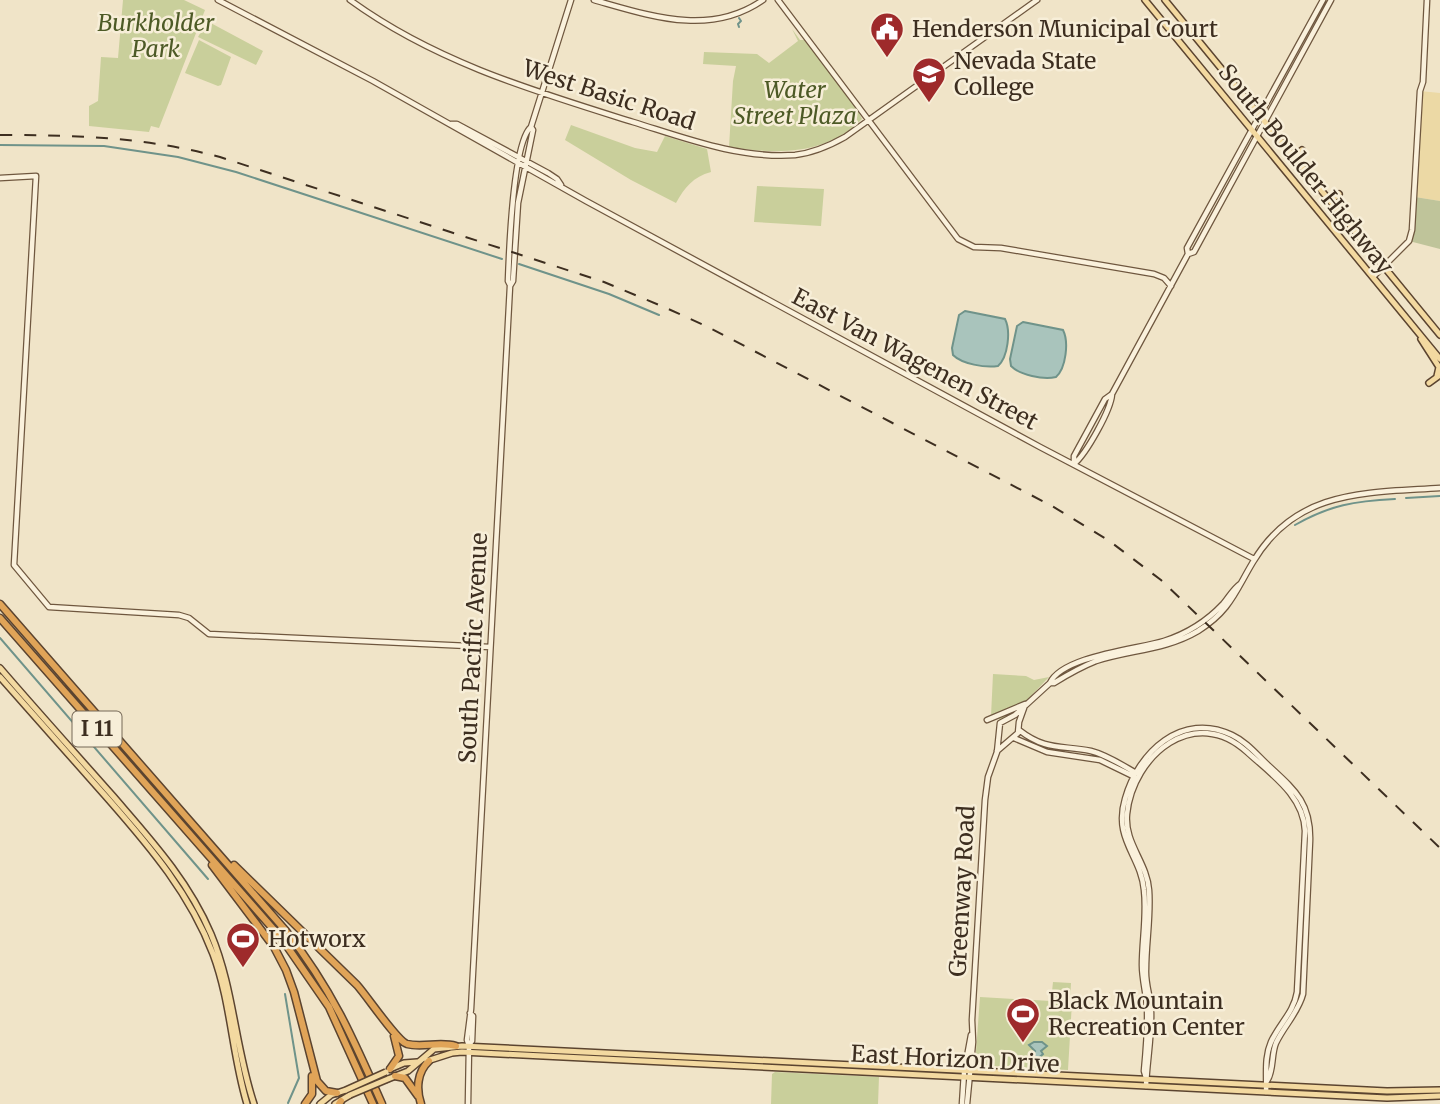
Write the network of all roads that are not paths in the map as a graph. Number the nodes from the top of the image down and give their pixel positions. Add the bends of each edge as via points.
1 (218, 0) edge
2 (350, 0) edge
3 (572, 0) edge
4 (594, 0) edge
5 (763, 0) edge
6 (778, 0) edge
7 (1037, 0) edge
8 (1145, 0) edge
9 (1165, 0) edge
10 (1331, 0) edge
11 (1427, 0) edge
12 (1322, 3) edge
13 (1326, 8) junction
14 (1301, 40) junction
15 (1307, 44) junction
16 (542, 93) junction
17 (1260, 116) junction
18 (868, 121) junction
19 (1265, 121) junction
20 (1254, 134) junction
21 (1302, 149) dead end
22 (1294, 157) junction
23 (522, 162) junction
24 (0, 178) edge
25 (1339, 194) dead end
26 (1330, 201) junction
27 (1383, 265) junction
28 (1373, 277) junction
29 (1171, 286) junction
30 (1419, 334) junction
31 (1440, 335) edge
32 (1440, 359) edge
33 (1439, 375) edge
34 (1429, 383) dead end
35 (1074, 464) junction
36 (1440, 488) edge
37 (1254, 559) junction
38 (0, 604) edge
39 (0, 618) edge
40 (490, 647) junction
41 (0, 668) edge
42 (0, 677) edge
43 (30, 701) junction
44 (1027, 705) junction
45 (33, 716) junction
46 (1009, 718) junction
47 (987, 720) dead end
48 (1019, 728) junction
49 (999, 733) junction
50 (1012, 739) junction
51 (997, 752) junction
52 (1137, 776) junction
53 (130, 824) junction
54 (193, 824) junction
55 (195, 841) junction
56 (155, 845) junction
57 (185, 890) junction
58 (206, 937) junction
59 (217, 950) junction
60 (226, 990) junction
61 (391, 1030) junction
62 (235, 1041) junction
63 (457, 1046) junction
64 (469, 1049) junction
65 (768, 1060) junction
66 (429, 1061) junction
67 (419, 1062) junction
68 (728, 1065) junction
69 (868, 1065) junction
70 (312, 1067) junction
71 (388, 1070) junction
72 (828, 1070) junction
73 (966, 1073) junction
74 (391, 1077) junction
75 (1146, 1082) junction
76 (1267, 1086) junction
77 (1370, 1090) junction
78 (1440, 1090) edge
79 (337, 1093) junction
80 (348, 1093) junction
81 (1341, 1095) junction
82 (1440, 1096) edge
83 (420, 1101) edge
84 (338, 1103) edge
85 (247, 1104) edge
86 (254, 1104) edge
87 (305, 1104) edge
88 (320, 1104) edge
89 (373, 1104) edge
90 (382, 1104) edge
91 (468, 1104) edge
92 (965, 1104) edge

1 - 23 street, East Van Wagenen Street
2 - 16 street, West Basic Road via 454,60
3 - 16 street, South Pacific Avenue
4 - 5 street via 698,22 730,17
6 - 18 street
7 - 18 street, West Basic Road
8 - 20 main road, South Boulder Highway
9 - 17 main road, South Boulder Highway
10 - 13 street
11 - 27 street via 1412,230 1409,241
12 - 13 street
12 - 14 street
13 - 15 street
14 - 15 street
14 - 17 street
15 - 19 street
16 - 18 street, West Basic Road via 713,146 759,154 818,150
16 - 23 street, South Pacific Avenue
17 - 19 main road, South Boulder Highway
17 - 20 street
18 - 29 street via 963,243 1154,274
19 - 20 street
19 - 22 main road, South Boulder Highway
20 - 28 main road, South Boulder Highway
20 - 29 street via 1187,248
21 - 22 main road
22 - 26 main road, South Boulder Highway
23 - 35 street, East Van Wagenen Street via 557,179 596,207
23 - 40 street, South Pacific Avenue via 510,286
24 - 40 street via 36,176 14,563 49,607 180,615 209,634
25 - 26 main road
26 - 27 main road, South Boulder Highway
27 - 28 street
27 - 31 main road, South Boulder Highway
28 - 30 main road, South Boulder Highway
29 - 35 street via 1098,428
30 - 32 main road, South Boulder Highway
30 - 33 main road via 1440,367
33 - 34 main road
35 - 37 street, East Van Wagenen Street
36 - 37 street via 1353,494 1321,502 1280,528
37 - 44 street via 1240,584 1216,610 1187,631 1087,659 1052,679
38 - 54 highway, I 11
39 - 55 highway, I 11
40 - 64 street, South Pacific Avenue
41 - 43 main road
42 - 45 main road
43 - 45 main road
43 - 56 main road
44 - 46 street
44 - 47 street
44 - 48 street
45 - 53 main road
46 - 48 street
46 - 49 street via 1000,723
48 - 50 street
48 - 52 street via 1043,745 1100,754
49 - 50 street
49 - 51 street, Greenway Road
50 - 51 street, Greenway Road
50 - 52 street via 1046,752 1100,760
51 - 73 street, Greenway Road via 985,800 973,1041
52 - 75 street via 1127,820 1130,842 1149,891 1146,972 1152,1011
52 - 76 street via 1169,742 1195,734 1214,735 1245,750 1302,811 1306,831 1297,992 1293,1008 1271,1043
53 - 56 main road
53 - 57 main road
54 - 61 highway via 357,985
54 - 90 highway, I 11 via 309,959 344,1018
55 - 70 highway via 286,970
55 - 89 highway, I 11 via 306,970 338,1024
56 - 57 main road
57 - 58 main road
57 - 59 main road
58 - 59 main road
58 - 60 main road
59 - 60 main road
60 - 62 main road
61 - 63 highway via 408,1044
61 - 71 highway via 399,1053
62 - 85 main road
62 - 86 main road
63 - 64 main road
63 - 67 main road via 435,1049
64 - 65 main road, East Horizon Drive
64 - 66 main road
64 - 68 main road, East Horizon Drive
64 - 91 street, South Pacific Avenue
65 - 68 main road
65 - 69 main road, East Horizon Drive
66 - 67 main road
66 - 83 highway via 420,1073
67 - 71 main road
67 - 74 main road
68 - 72 main road, East Horizon Drive
69 - 72 main road
69 - 73 main road, East Horizon Drive
70 - 79 highway via 320,1087
70 - 87 highway via 313,1091
71 - 80 main road, bridge
72 - 73 main road, East Horizon Drive
73 - 75 main road, East Horizon Drive
73 - 92 street, Greenway Road
74 - 80 main road, bridge
74 - 83 highway via 405,1078
75 - 76 main road, East Horizon Drive
76 - 77 main road, East Horizon Drive
76 - 81 main road, East Horizon Drive
77 - 78 main road, East Horizon Drive
77 - 81 main road
79 - 80 main road
79 - 88 main road
80 - 84 main road
81 - 82 main road, East Horizon Drive

